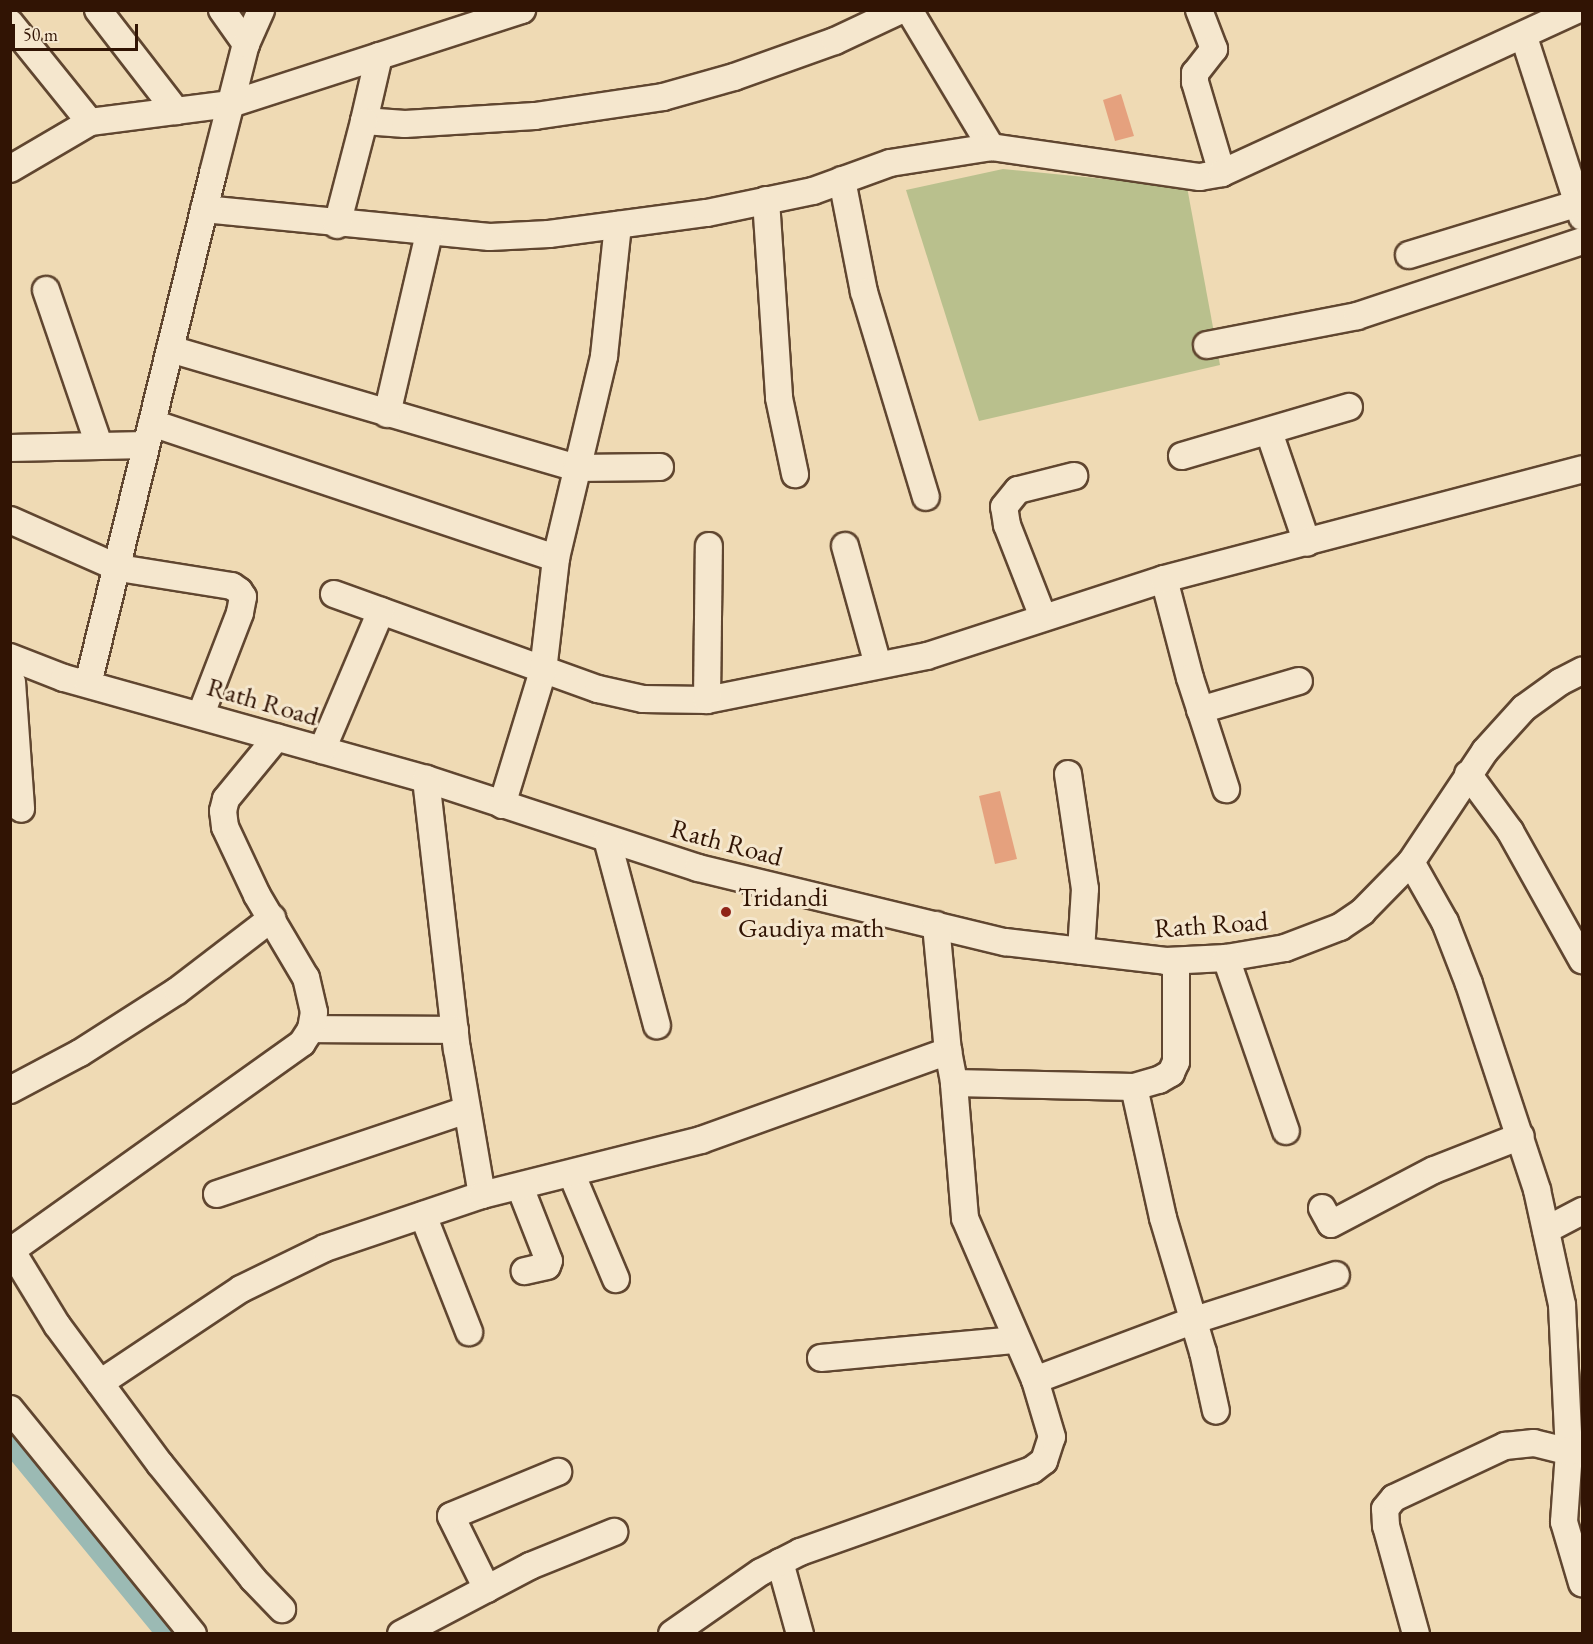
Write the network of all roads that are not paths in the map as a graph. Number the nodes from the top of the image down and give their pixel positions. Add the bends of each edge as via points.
1 (98, 10) edge
2 (222, 10) edge
3 (261, 10) edge
4 (522, 10) edge
5 (901, 10) edge
6 (909, 10) edge
7 (1199, 10) edge
8 (1576, 10) edge
9 (10, 23) edge
10 (1524, 37) junction
11 (246, 44) junction
12 (379, 56) junction
13 (231, 104) junction
14 (176, 111) junction
15 (364, 121) junction
16 (90, 122) junction
17 (991, 147) junction
18 (10, 169) edge
19 (1222, 173) junction
20 (842, 180) junction
21 (1579, 198) edge
22 (766, 200) junction
23 (204, 209) junction
24 (337, 225) junction
25 (618, 225) junction
26 (429, 234) junction
27 (1582, 241) edge
28 (1409, 255) dead end
29 (46, 290) dead end
30 (1207, 345) dead end
31 (170, 349) junction
32 (1349, 407) dead end
33 (387, 414) junction
34 (1269, 432) junction
35 (149, 434) junction
36 (99, 445) junction
37 (10, 448) edge
38 (1182, 456) dead end
39 (660, 467) dead end
40 (576, 468) junction
41 (1582, 469) edge
42 (795, 474) dead end
43 (1074, 476) dead end
44 (926, 497) dead end
45 (10, 520) edge
46 (1307, 543) junction
47 (709, 546) dead end
48 (845, 546) dead end
49 (556, 558) junction
50 (119, 568) junction
51 (1164, 579) junction
52 (334, 594) dead end
53 (381, 611) junction
54 (1043, 616) junction
55 (878, 665) junction
56 (543, 671) junction
57 (1582, 671) edge
58 (11, 674) edge
59 (76, 681) junction
60 (1299, 681) dead end
61 (707, 700) junction
62 (1200, 710) junction
63 (201, 714) junction
64 (277, 737) junction
65 (322, 750) junction
66 (1068, 774) dead end
67 (1468, 774) junction
68 (426, 779) junction
69 (1226, 789) dead end
70 (502, 805) junction
71 (21, 809) dead end
72 (607, 838) junction
73 (1411, 862) junction
74 (272, 918) junction
75 (936, 925) junction
76 (1081, 951) junction
77 (1226, 958) junction
78 (1582, 960) edge
79 (1176, 961) junction
80 (657, 1025) dead end
81 (311, 1029) junction
82 (455, 1030) junction
83 (948, 1051) junction
84 (954, 1083) junction
85 (1134, 1087) junction
86 (10, 1090) edge
87 (466, 1110) junction
88 (1286, 1131) dead end
89 (1521, 1136) junction
90 (572, 1175) junction
91 (520, 1187) junction
92 (217, 1194) dead end
93 (482, 1195) junction
94 (1322, 1208) dead end
95 (1582, 1211) edge
96 (423, 1215) junction
97 (1546, 1230) junction
98 (11, 1249) edge
99 (525, 1271) dead end
100 (1336, 1275) dead end
101 (616, 1279) dead end
102 (1192, 1321) junction
103 (469, 1332) dead end
104 (1016, 1340) junction
105 (821, 1358) dead end
106 (1035, 1380) junction
107 (100, 1383) junction
108 (10, 1409) edge
109 (1216, 1411) dead end
110 (1576, 1450) edge
111 (558, 1472) dead end
112 (614, 1532) dead end
113 (780, 1562) junction
114 (1582, 1583) edge
115 (487, 1589) junction
116 (282, 1609) dead end
117 (677, 1632) edge
118 (193, 1634) edge
119 (401, 1634) edge
120 (800, 1634) edge
121 (1416, 1634) edge

1 - 14 street
2 - 11 street
3 - 11 street
4 - 12 street
5 - 15 street via 781,62 663,97 535,116 405,124
6 - 17 street
7 - 19 street via 1214,50 1195,73 1195,82
8 - 10 street
9 - 16 street
10 - 19 street
10 - 21 street
11 - 13 street
12 - 13 street
12 - 15 street
13 - 14 street
13 - 23 street
14 - 16 street
15 - 24 street
16 - 18 street
17 - 19 street via 1087,158 1174,176
17 - 20 street via 890,163
20 - 22 street
20 - 44 street via 864,292
21 - 28 street
22 - 25 street
22 - 42 street via 779,398
23 - 24 street
23 - 31 street
24 - 26 street
25 - 26 street via 514,236
25 - 40 street via 604,356
26 - 33 street
27 - 30 street via 1357,316
29 - 36 street
31 - 33 street
31 - 35 street
32 - 34 street
33 - 40 street
34 - 38 street
34 - 46 street
35 - 36 street
35 - 49 street
35 - 50 street
36 - 37 street
39 - 40 street
40 - 49 street
41 - 46 street
43 - 54 street via 1018,490 1004,507 1007,525
45 - 50 street
46 - 51 street
47 - 61 street
48 - 55 street
49 - 56 street
50 - 59 street
50 - 63 street via 232,586 243,597
51 - 54 street
51 - 62 street
52 - 53 street
53 - 56 street
53 - 65 street
54 - 55 street via 957,647
55 - 61 street
56 - 61 street via 643,699
56 - 70 street
57 - 67 street, Rath Road via 1524,708
58 - 59 street, Rath Road
58 - 71 street
59 - 63 street, Rath Road
60 - 62 street
62 - 69 street
63 - 64 street, Rath Road
64 - 65 street, Rath Road
64 - 74 street via 225,799 223,811 225,826
65 - 68 street, Rath Road
66 - 76 street via 1085,889
67 - 73 street, Rath Road
67 - 78 street via 1510,831
68 - 70 street, Rath Road
68 - 82 street
70 - 72 street, Rath Road
72 - 75 street, Rath Road via 698,868
72 - 80 street
73 - 77 street, Rath Road via 1362,912 1340,927 1285,948
73 - 89 street via 1445,922
74 - 81 street via 306,978 314,1012
74 - 86 street via 177,991 80,1053
75 - 76 street, Rath Road via 1005,942
75 - 83 street
76 - 79 street, Rath Road
77 - 79 street, Rath Road
77 - 88 street
79 - 85 street via 1176,1062 1165,1076
81 - 82 street
81 - 98 street via 302,1043
82 - 87 street
83 - 84 street
83 - 90 street via 771,1117
84 - 85 street
84 - 104 street via 965,1218
85 - 102 street via 1163,1218
87 - 92 street
87 - 93 street
89 - 94 street via 1434,1170 1331,1224
89 - 97 street
90 - 91 street
90 - 101 street
91 - 93 street
91 - 99 street via 549,1261 547,1266
93 - 96 street
95 - 97 street
96 - 103 street
96 - 107 street via 325,1248 268,1275
97 - 110 street via 1562,1305
98 - 107 street via 57,1325
100 - 102 street
102 - 106 street
102 - 109 street
104 - 105 street
104 - 106 street
106 - 113 street via 1052,1437 1044,1461 1032,1470 884,1520
107 - 116 street via 160,1464
108 - 118 street
110 - 114 street via 1564,1522
110 - 121 street via 1534,1443 1505,1446 1404,1491 1385,1509
111 - 115 street via 442,1521
112 - 115 street
113 - 117 street
113 - 120 street
115 - 119 street

